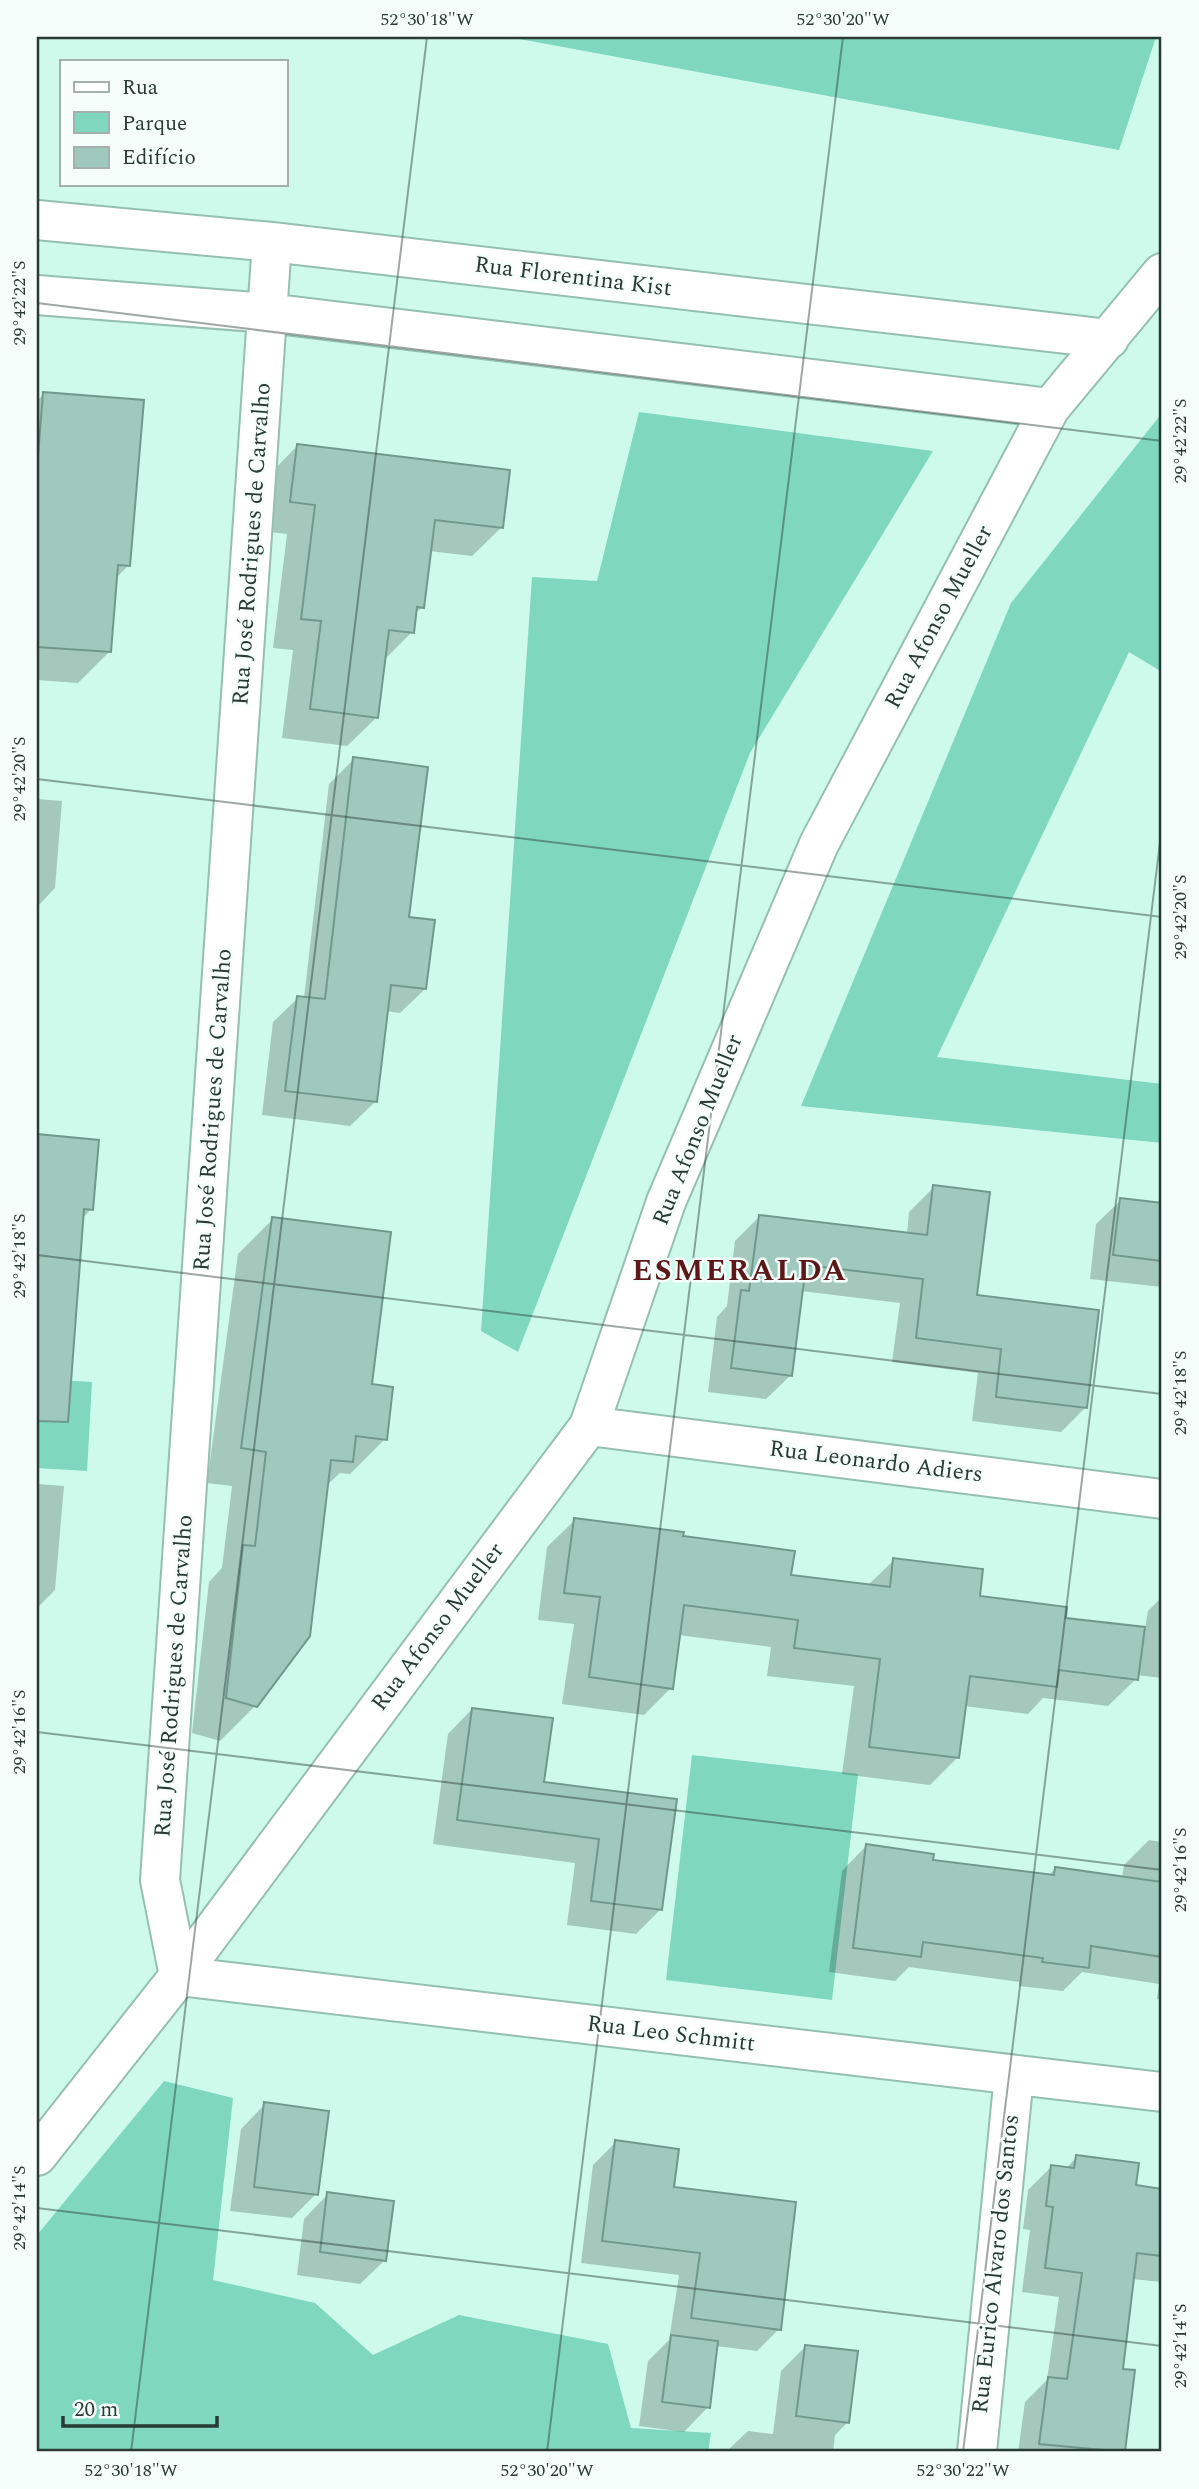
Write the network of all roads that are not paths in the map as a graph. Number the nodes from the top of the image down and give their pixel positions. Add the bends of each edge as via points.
1 (37, 220) edge
2 (272, 242) junction
3 (1162, 273) edge
4 (37, 295) edge
5 (268, 313) junction
6 (1109, 339) junction
7 (1050, 408) junction
8 (589, 1426) junction
9 (1162, 1499) edge
10 (180, 1976) junction
11 (1014, 2075) junction
12 (1162, 2092) edge
13 (37, 2156) edge
14 (977, 2452) edge

1 - 2 street, Rua Florentina Kist
2 - 5 street, Rua José Rodrigues de Carvalho
2 - 6 street, Rua Florentina Kist
3 - 6 street, Rua Afonso Mueller
4 - 5 street
5 - 7 street
5 - 10 street, Rua José Rodrigues de Carvalho via 160,1880
6 - 7 street, Rua Afonso Mueller
7 - 8 street, Rua Afonso Mueller via 819,844 666,1202
8 - 9 street, Rua Leonardo Adiers
8 - 10 street, Rua Afonso Mueller
10 - 11 street, Rua Leo Schmitt
10 - 13 street, Rua Afonso Mueller
11 - 12 street, Rua Leo Schmitt
11 - 14 street, Rua Eurico Alvaro dos Santos

